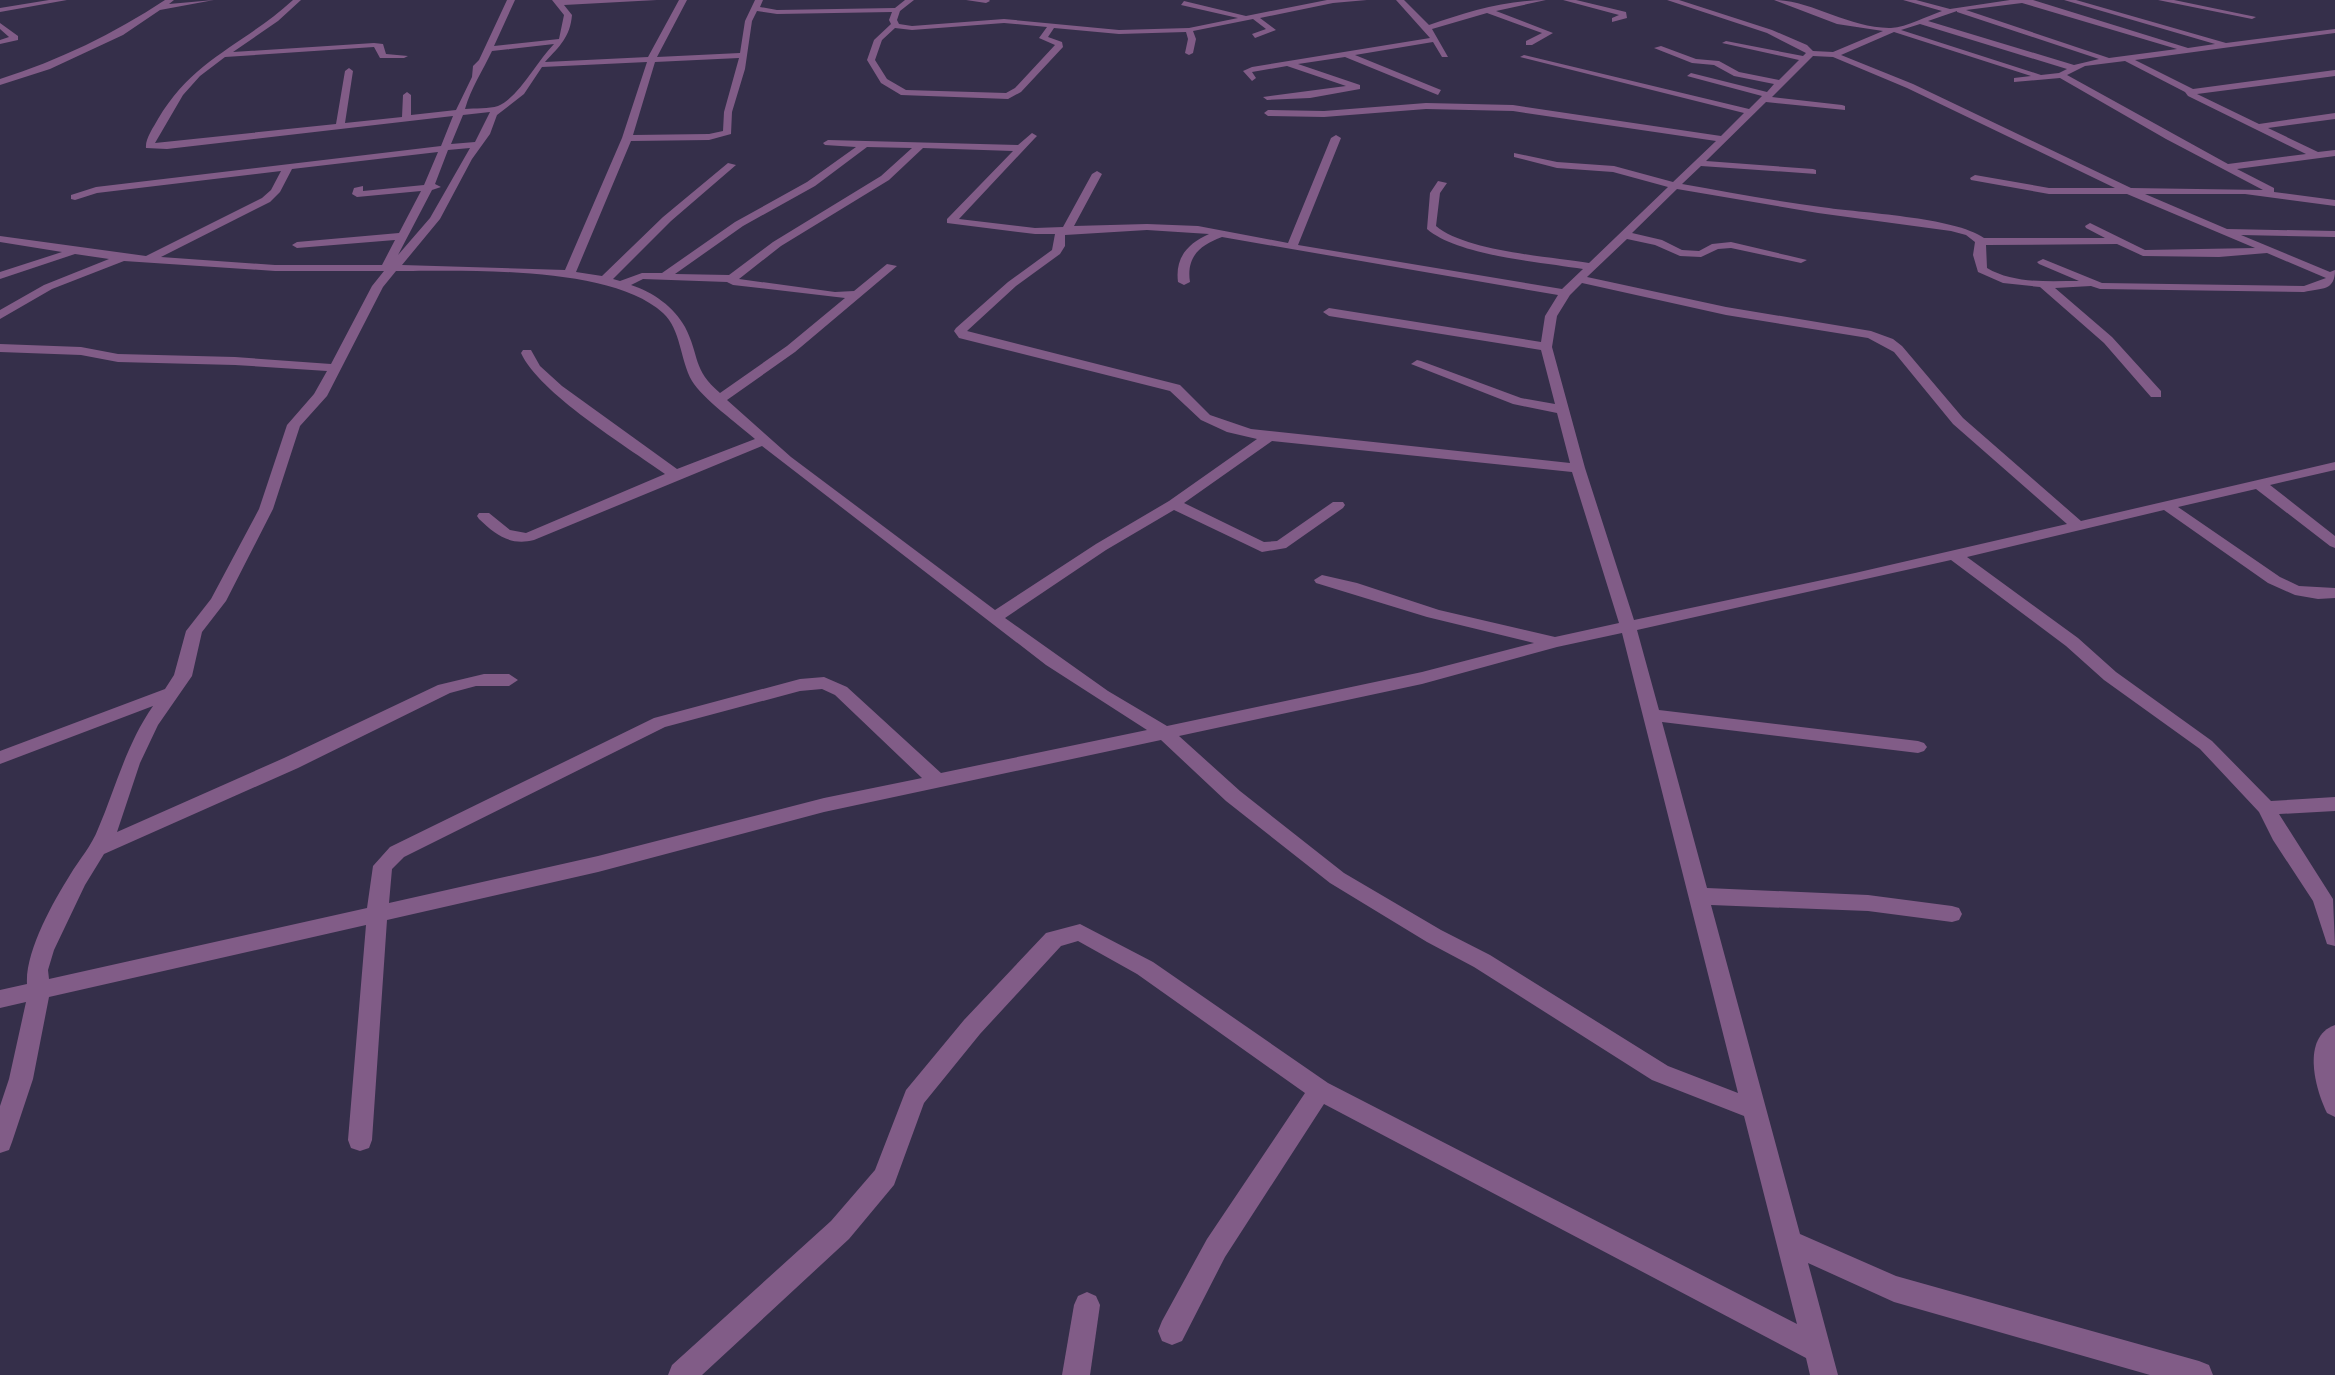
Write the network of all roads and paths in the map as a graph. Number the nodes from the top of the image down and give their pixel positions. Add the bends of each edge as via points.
1 (63, 0) edge
2 (170, 0) edge
3 (210, 0) edge
4 (297, 0) edge
5 (511, 0) edge
6 (653, 0) edge
7 (683, 0) edge
8 (910, 0) edge
9 (970, 0) edge
10 (1298, 0) edge
11 (1363, 0) edge
12 (1400, 0) edge
13 (1542, 0) edge
14 (1567, 0) edge
15 (1671, 0) edge
16 (1778, 0) edge
17 (1907, 0) edge
18 (1970, 0) edge
19 (2029, 0) edge
20 (2068, 0) edge
21 (2162, 0) edge
22 (986, 1) edge
23 (2023, 1) edge
24 (1184, 3) dead end
25 (565, 4) edge
26 (1981, 4) junction
27 (1279, 5) dead end
28 (1310, 6) junction
29 (158, 8) junction
30 (758, 9) edge
31 (0, 10) edge
32 (897, 10) junction
33 (1288, 10) junction
34 (1953, 10) junction
35 (1489, 11) junction
36 (1250, 17) junction
37 (2252, 17) dead end
38 (1615, 20) dead end
39 (1920, 21) junction
40 (894, 24) junction
41 (0, 25) edge
42 (1052, 26) junction
43 (1429, 28) junction
44 (1189, 30) junction
45 (1893, 30) junction
46 (2335, 31) edge
47 (1875, 33) junction
48 (1255, 36) dead end
49 (1434, 40) junction
50 (561, 41) junction
51 (0, 42) edge
52 (1529, 43) dead end
53 (1726, 43) dead end
54 (2230, 46) junction
55 (1658, 48) dead end
56 (1748, 48) junction
57 (489, 49) junction
58 (2192, 51) junction
59 (742, 53) junction
60 (1189, 53) dead end
61 (1345, 54) junction
62 (1739, 54) dead end
63 (225, 55) junction
64 (1445, 55) dead end
65 (1833, 55) junction
66 (404, 56) dead end
67 (1809, 56) junction
68 (1524, 57) dead end
69 (652, 58) junction
70 (2127, 59) junction
71 (2110, 61) junction
72 (1287, 63) junction
73 (539, 65) junction
74 (2074, 68) junction
75 (349, 71) dead end
76 (2335, 74) edge
77 (2061, 75) junction
78 (0, 76) edge
79 (1691, 76) dead end
80 (2043, 76) junction
81 (17, 77) junction
82 (1252, 78) dead end
83 (2017, 80) dead end
84 (0, 82) edge
85 (1438, 92) dead end
86 (1773, 92) junction
87 (2190, 92) junction
88 (407, 96) dead end
89 (1267, 97) dead end
90 (1842, 108) dead end
91 (492, 112) junction
92 (1268, 113) dead end
93 (1751, 113) junction
94 (458, 115) junction
95 (2335, 116) edge
96 (406, 120) junction
97 (339, 127) junction
98 (2256, 127) junction
99 (1032, 136) dead end
100 (627, 138) junction
101 (1336, 138) dead end
102 (1724, 139) junction
103 (828, 143) dead end
104 (478, 144) junction
105 (865, 144) junction
106 (920, 146) junction
107 (443, 148) junction
108 (1021, 148) junction
109 (2335, 153) edge
110 (1517, 155) dead end
111 (2316, 155) junction
112 (1699, 163) junction
113 (731, 166) dead end
114 (288, 167) junction
115 (2225, 167) junction
116 (1813, 172) dead end
117 (1097, 174) dead end
118 (1975, 178) dead end
119 (1442, 183) dead end
120 (452, 186) junction
121 (1676, 186) junction
122 (359, 188) dead end
123 (428, 188) junction
124 (2131, 192) junction
125 (2278, 194) junction
126 (75, 197) dead end
127 (2335, 203) edge
128 (2090, 226) dead end
129 (2220, 231) junction
130 (1063, 232) junction
131 (1224, 233) junction
132 (2334, 235) edge
133 (401, 236) junction
134 (1625, 236) junction
135 (0, 239) edge
136 (1981, 241) junction
137 (2118, 241) junction
138 (297, 245) dead end
139 (1292, 247) junction
140 (2266, 250) junction
141 (74, 251) junction
142 (107, 259) junction
143 (147, 259) junction
144 (1801, 260) dead end
145 (2043, 262) dead end
146 (891, 266) dead end
147 (391, 267) junction
148 (1592, 267) junction
149 (569, 274) junction
150 (666, 275) junction
151 (0, 276) edge
152 (2334, 276) edge
153 (732, 279) junction
154 (1579, 279) junction
155 (605, 280) junction
156 (1184, 282) dead end
157 (2042, 283) junction
158 (620, 285) junction
159 (2100, 286) junction
160 (1565, 293) junction
161 (846, 297) junction
162 (1329, 312) dead end
163 (0, 315) edge
164 (1546, 347) junction
165 (0, 348) edge
166 (527, 353) dead end
167 (339, 363) junction
168 (1418, 364) dead end
169 (2156, 394) dead end
170 (719, 400) junction
171 (1562, 410) junction
172 (1269, 437) junction
173 (766, 440) junction
174 (2335, 466) edge
175 (1578, 468) junction
176 (675, 475) junction
177 (2259, 484) junction
178 (1174, 504) junction
179 (1338, 505) dead end
180 (2166, 506) junction
181 (484, 516) dead end
182 (2078, 526) junction
183 (2335, 543) edge
184 (1953, 554) junction
185 (1322, 580) dead end
186 (2335, 593) edge
187 (995, 617) junction
188 (1628, 626) junction
189 (1556, 642) junction
190 (509, 680) dead end
191 (171, 693) junction
192 (1650, 715) junction
193 (1164, 732) junction
194 (1918, 747) dead end
195 (0, 758) edge
196 (935, 779) junction
197 (2335, 804) edge
198 (2266, 808) junction
199 (99, 848) junction
200 (1698, 895) junction
201 (377, 912) junction
202 (1952, 914) dead end
203 (2335, 937) edge
204 (39, 991) junction
205 (0, 999) edge
206 (2335, 1035) edge
207 (21, 1079) junction
208 (1320, 1090) junction
209 (0, 1098) edge
210 (2335, 1106) edge
211 (1756, 1110) junction
212 (360, 1140) dead end
213 (0, 1143) edge
214 (1789, 1242) junction
215 (1087, 1305) dead end
216 (1172, 1331) dead end
217 (1817, 1349) junction
218 (682, 1375) edge
219 (1076, 1375) edge
220 (1824, 1375) edge
221 (2199, 1375) edge

1 - 31 street
2 - 29 street
3 - 29 street
4 - 63 street
5 - 57 street
6 - 25 street
7 - 69 street
8 - 32 street
9 - 22 street
10 - 28 street
11 - 28 street
12 - 43 street
13 - 35 street
14 - 38 street via 1623,14
15 - 67 street via 1807,46
16 - 47 street
17 - 34 street
18 - 26 street
19 - 23 street
20 - 54 street
21 - 37 street
23 - 26 street
23 - 58 street
24 - 36 street
25 - 50 street via 567,29
26 - 34 street
27 - 33 street
28 - 33 street
29 - 81 street via 120,33
30 - 32 street
30 - 59 street via 749,20
32 - 40 street
33 - 36 street
34 - 39 street
34 - 71 street
35 - 43 street
35 - 52 street via 1549,33
36 - 44 street
36 - 48 street via 1272,30
39 - 45 street
39 - 74 street
40 - 42 street via 907,29 1004,21
40 - 42 street via 873,44 872,60 890,87 909,94 1008,96 1059,47 1043,38
41 - 51 street via 15,38
42 - 44 street via 1119,32
43 - 49 street
44 - 60 street
45 - 47 street
45 - 80 street
46 - 54 street
47 - 65 street
49 - 61 street
49 - 64 street
50 - 57 street
50 - 73 street
53 - 56 street
54 - 58 street
55 - 86 street via 1721,65
56 - 62 street
56 - 67 street
57 - 94 street via 477,66 478,74 464,94
58 - 70 street
59 - 69 street
59 - 100 street via 726,113 728,132
61 - 72 street
61 - 85 street
63 - 66 street via 377,45 383,56
63 - 97 street via 198,73 174,100 149,146
65 - 67 street
65 - 124 street via 1953,106
67 - 86 street
68 - 93 street
69 - 73 street
69 - 100 street
70 - 71 street
70 - 87 street
71 - 74 street
72 - 82 street via 1248,69
72 - 89 street via 1358,86
73 - 91 street via 521,92
74 - 77 street
75 - 97 street
76 - 87 street
77 - 80 street
77 - 115 street
78 - 81 street
79 - 86 street
80 - 83 street
81 - 84 street
86 - 90 street
86 - 93 street
87 - 98 street
88 - 96 street
91 - 94 street
91 - 104 street
92 - 102 street via 1426,106 1513,108
93 - 102 street
94 - 96 street
94 - 107 street
95 - 98 street
96 - 97 street
98 - 111 street
99 - 108 street
100 - 149 street
101 - 139 street
102 - 112 street
103 - 105 street
104 - 107 street
104 - 120 street
105 - 106 street
105 - 150 street via 811,184 739,224
106 - 108 street
106 - 153 street via 885,178 778,244
107 - 114 street
107 - 123 street
108 - 130 street via 951,221
109 - 111 street
110 - 121 street via 1557,165 1614,169
111 - 115 street
112 - 116 street
112 - 121 street
113 - 155 street via 667,219
114 - 126 street via 96,190
114 - 143 street via 266,200
115 - 125 street
117 - 130 street
118 - 124 street via 2045,190
119 - 148 street via 1435,193 1431,227 1437,235
120 - 123 street
120 - 147 street via 435,219
121 - 134 street
121 - 136 street via 1952,228
122 - 123 street via 358,194
123 - 133 street
124 - 125 street
124 - 129 street
125 - 127 street
128 - 137 street
129 - 132 street
129 - 140 street
130 - 131 street via 1190,228
130 - 172 street via 1056,252 1012,284 960,331 962,335 1175,388 1212,420
131 - 139 street
131 - 156 street via 1198,242 1188,253 1181,269
133 - 138 street
133 - 147 street
134 - 144 street via 1658,242 1680,253 1701,254 1731,245
134 - 148 street
135 - 141 street
136 - 137 street
136 - 157 street via 1979,255 1986,273
137 - 140 street via 2151,254
139 - 160 street
140 - 152 street
141 - 142 street
141 - 151 street
142 - 143 street
142 - 163 street
143 - 147 street via 275,268
145 - 159 street
146 - 161 street
147 - 149 street
147 - 167 street
148 - 154 street
149 - 155 street
150 - 153 street
150 - 158 street via 642,276
152 - 159 street via 2322,286 2304,289
153 - 161 street
154 - 160 street
154 - 182 street via 1889,342 1958,421
155 - 158 street
157 - 159 street
157 - 169 street via 2108,340
158 - 170 street via 668,311 680,329 699,382
160 - 164 street via 1551,316
161 - 170 street via 791,349
162 - 164 street
164 - 171 street
165 - 167 street via 81,351 118,358 316,366
166 - 176 street via 534,368 557,389
167 - 191 street via 316,402 294,425 266,509 218,601 194,631 188,663
168 - 171 street via 1518,401
170 - 173 street
171 - 175 street
172 - 175 street
172 - 178 street
173 - 176 street
173 - 187 street via 786,460
174 - 177 street
175 - 188 street
176 - 181 street via 517,540
177 - 180 street
177 - 183 street
178 - 179 street via 1272,548
178 - 187 street
180 - 182 street
180 - 186 street via 2274,580 2295,590
182 - 184 street
184 - 188 street
184 - 198 street via 2206,745
185 - 189 street via 1358,587 1459,622
187 - 193 street via 1102,695
188 - 189 street
188 - 192 street
189 - 193 street via 1422,678
190 - 199 street via 466,681 444,689 292,763
191 - 195 street
191 - 199 street via 131,763 117,811
192 - 194 street
192 - 200 street
193 - 196 street
193 - 211 street via 1233,796 1337,878 1482,961 1660,1073
196 - 201 street via 598,864
196 - 201 street via 841,691 824,683 800,685 660,722 397,852 383,866
197 - 198 street
198 - 203 street via 2323,899
199 - 204 street via 76,882 43,950 37,970
200 - 202 street via 1868,903
200 - 211 street
201 - 204 street
201 - 212 street
204 - 205 street
204 - 207 street
206 - 210 street via 2324,1058
207 - 209 street
207 - 213 street
208 - 216 street via 1216,1248
208 - 217 street
208 - 218 street via 1106,944 1080,932 1054,939 914,1097 885,1177 840,1230
211 - 214 street
214 - 217 street
214 - 221 street via 1894,1289
215 - 219 street
217 - 220 street

